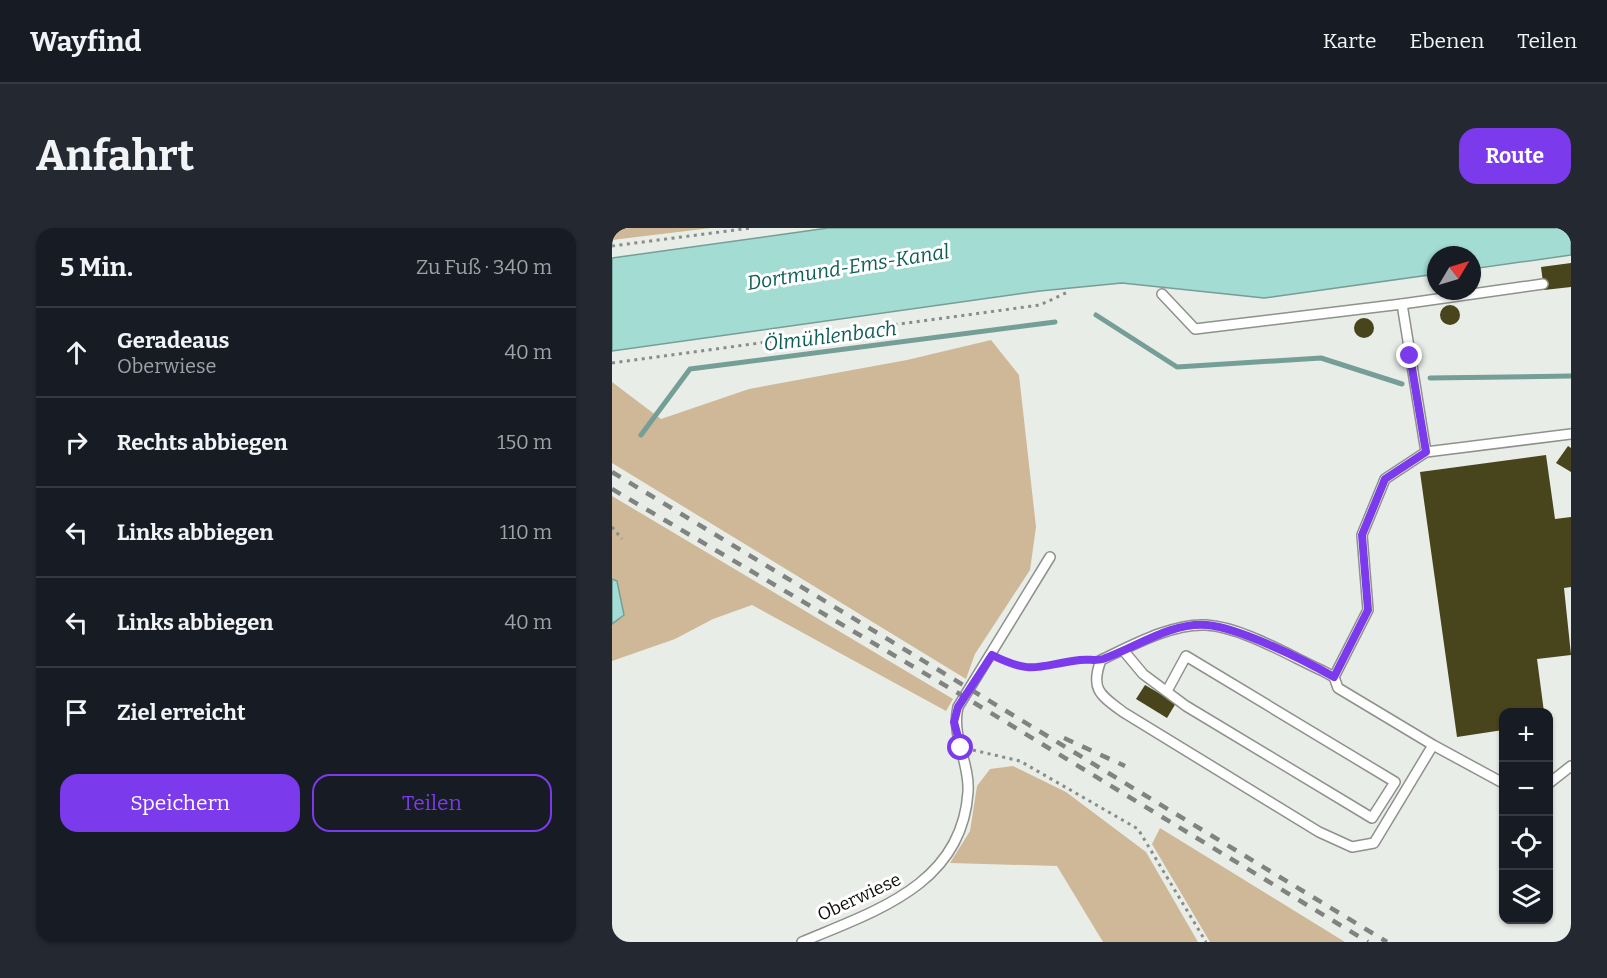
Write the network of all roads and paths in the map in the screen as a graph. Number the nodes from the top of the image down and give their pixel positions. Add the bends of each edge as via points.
1 (752, 228) edge
2 (612, 246) edge
3 (1543, 284) dead end
4 (1068, 292) dead end
5 (1162, 294) dead end
6 (1402, 304) junction
7 (612, 363) edge
8 (1571, 434) edge
9 (1426, 452) junction
10 (612, 527) edge
11 (622, 538) dead end
12 (1050, 557) dead end
13 (1123, 650) junction
14 (992, 655) junction
15 (1101, 660) junction
16 (1334, 677) junction
17 (1167, 691) junction
18 (1433, 746) junction
19 (961, 748) junction
20 (1571, 767) edge
21 (1553, 780) edge
22 (1499, 781) edge
23 (802, 942) edge
24 (1206, 942) edge

1 - 2 path
3 - 6 lane
4 - 7 path via 1040,305 1018,309
5 - 6 lane via 1195,329
6 - 9 lane
8 - 9 lane
9 - 16 lane via 1385,479 1362,535 1368,610
10 - 11 path
12 - 14 lane, Oberwiese
13 - 15 lane
13 - 16 lane via 1159,633 1206,625 1235,632
13 - 17 lane via 1143,674
14 - 15 path via 1029,669
14 - 19 lane, Oberwiese via 958,707 954,722
15 - 18 lane via 1095,677 1101,696 1319,832 1352,847 1374,843
16 - 18 lane via 1338,688
17 - 17 lane via 1372,818 1395,782 1186,656
18 - 22 lane
19 - 23 lane, Oberwiese via 969,791 961,836 939,866 913,891
19 - 24 path via 1020,761 1138,829
20 - 21 lane

